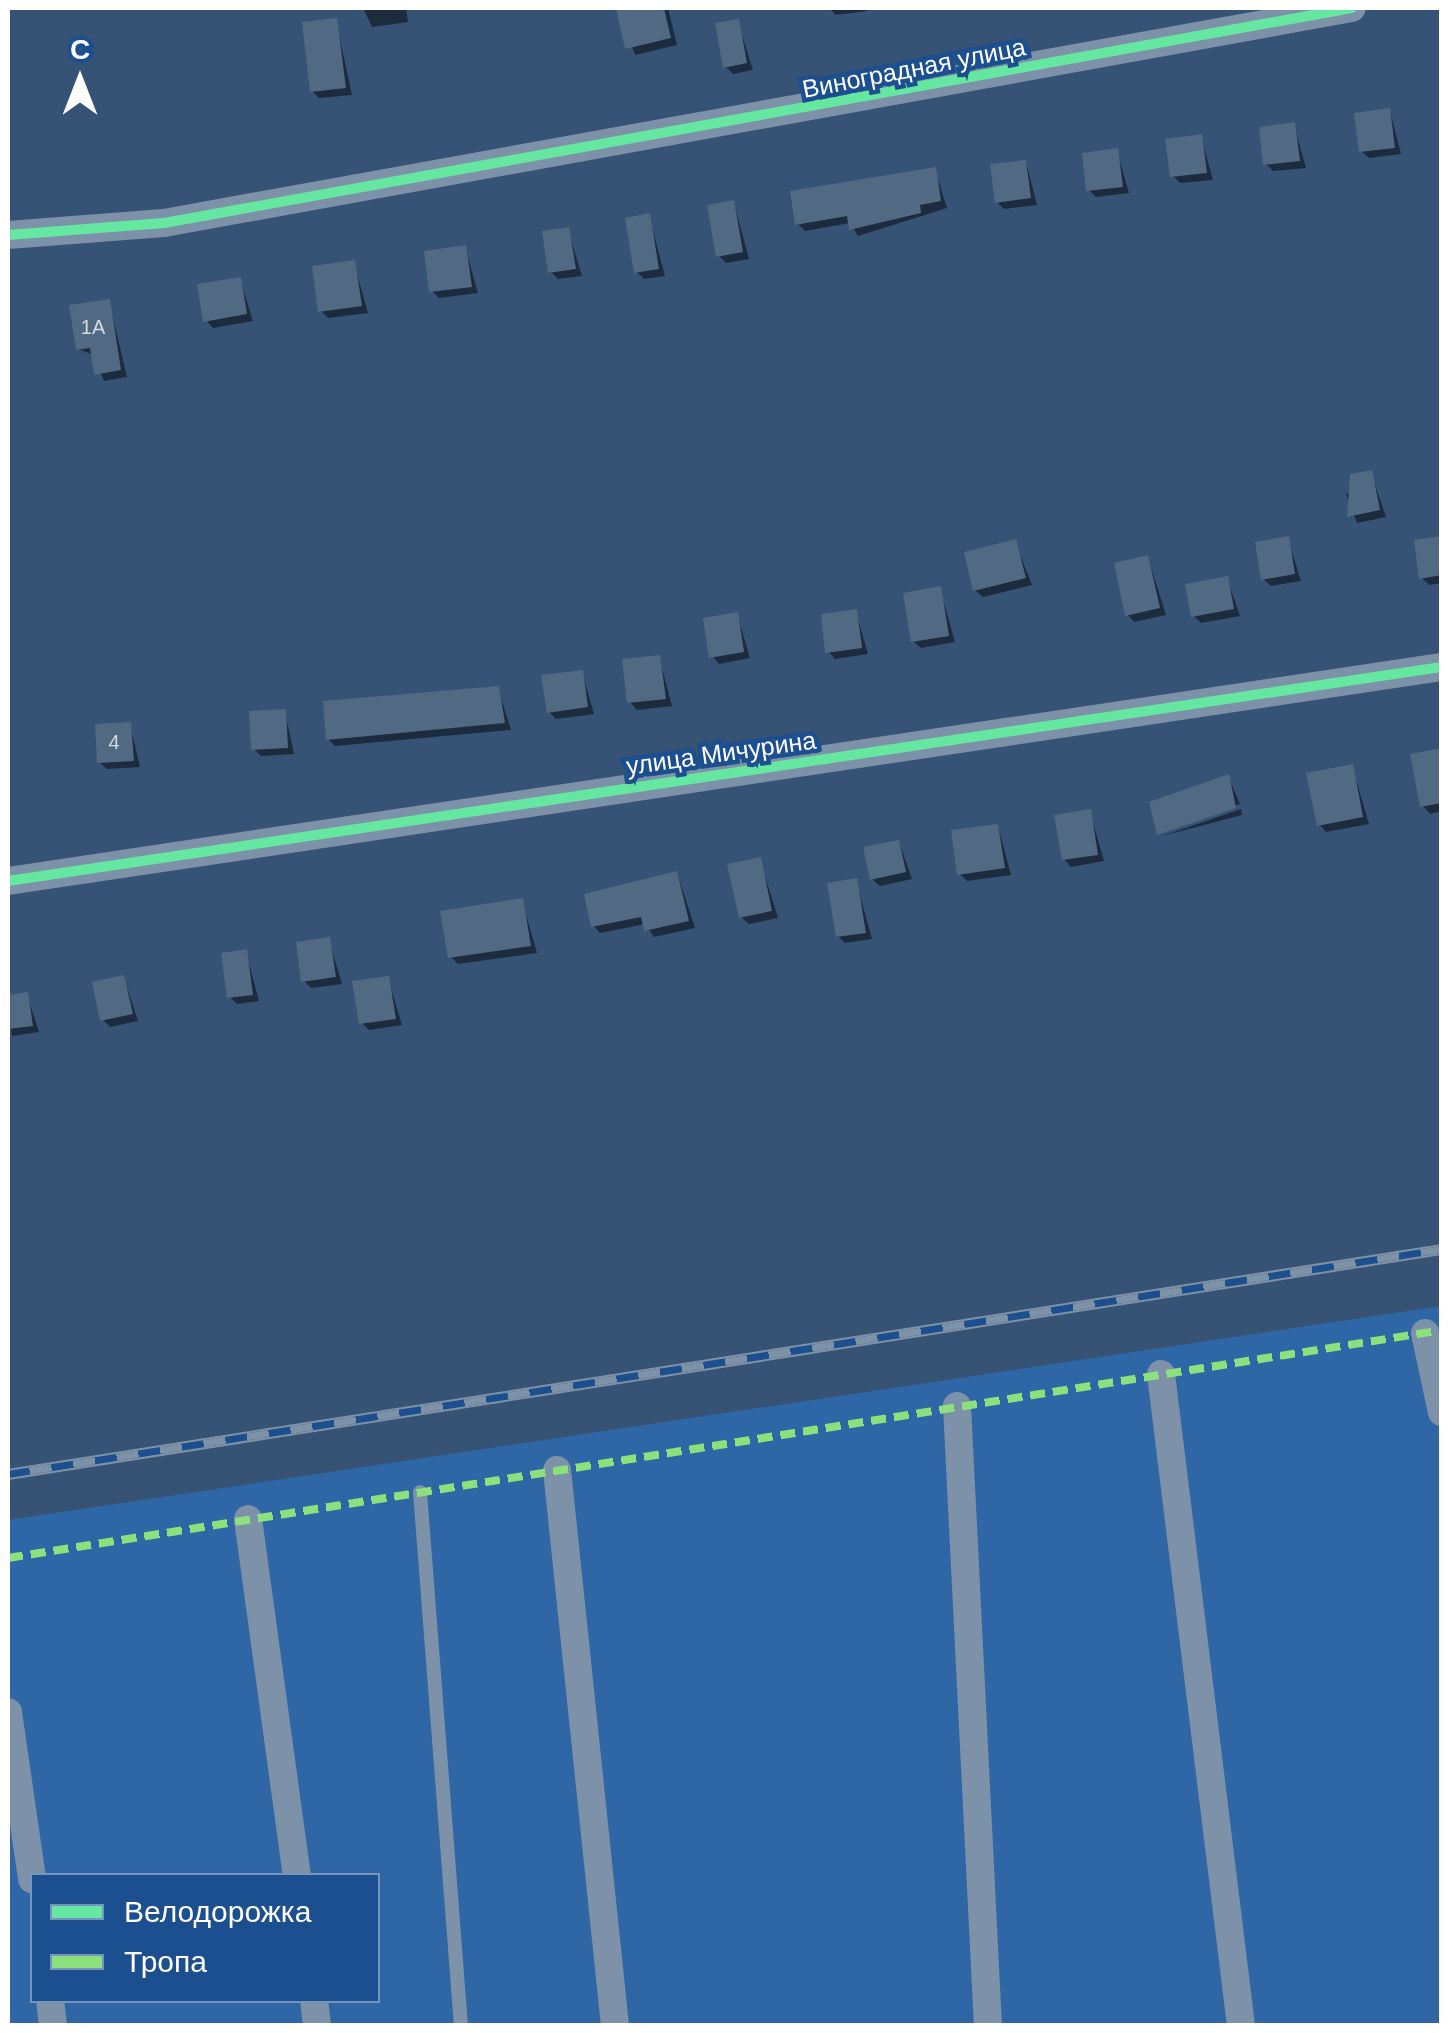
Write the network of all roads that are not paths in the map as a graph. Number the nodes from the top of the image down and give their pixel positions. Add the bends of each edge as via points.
1 (1352, 8) edge
2 (1288, 12) edge
3 (8, 235) edge
4 (1442, 667) edge
5 (8, 882) edge
6 (1425, 1333) dead end
7 (1161, 1374) dead end
8 (957, 1406) dead end
9 (1442, 1412) edge
10 (557, 1470) dead end
11 (420, 1492) dead end
12 (248, 1519) dead end
13 (8, 1712) edge
14 (31, 1873) edge
15 (297, 1873) edge
16 (462, 2026) edge
17 (615, 2026) edge
18 (988, 2026) edge
19 (1241, 2026) edge

1 - 2 street, Виноградная улица
2 - 3 street, Виноградная улица via 164,224
4 - 5 street, улица Мичурина
6 - 9 street
7 - 19 street
8 - 18 street
10 - 17 street
11 - 16 lane
12 - 15 street
13 - 14 street

